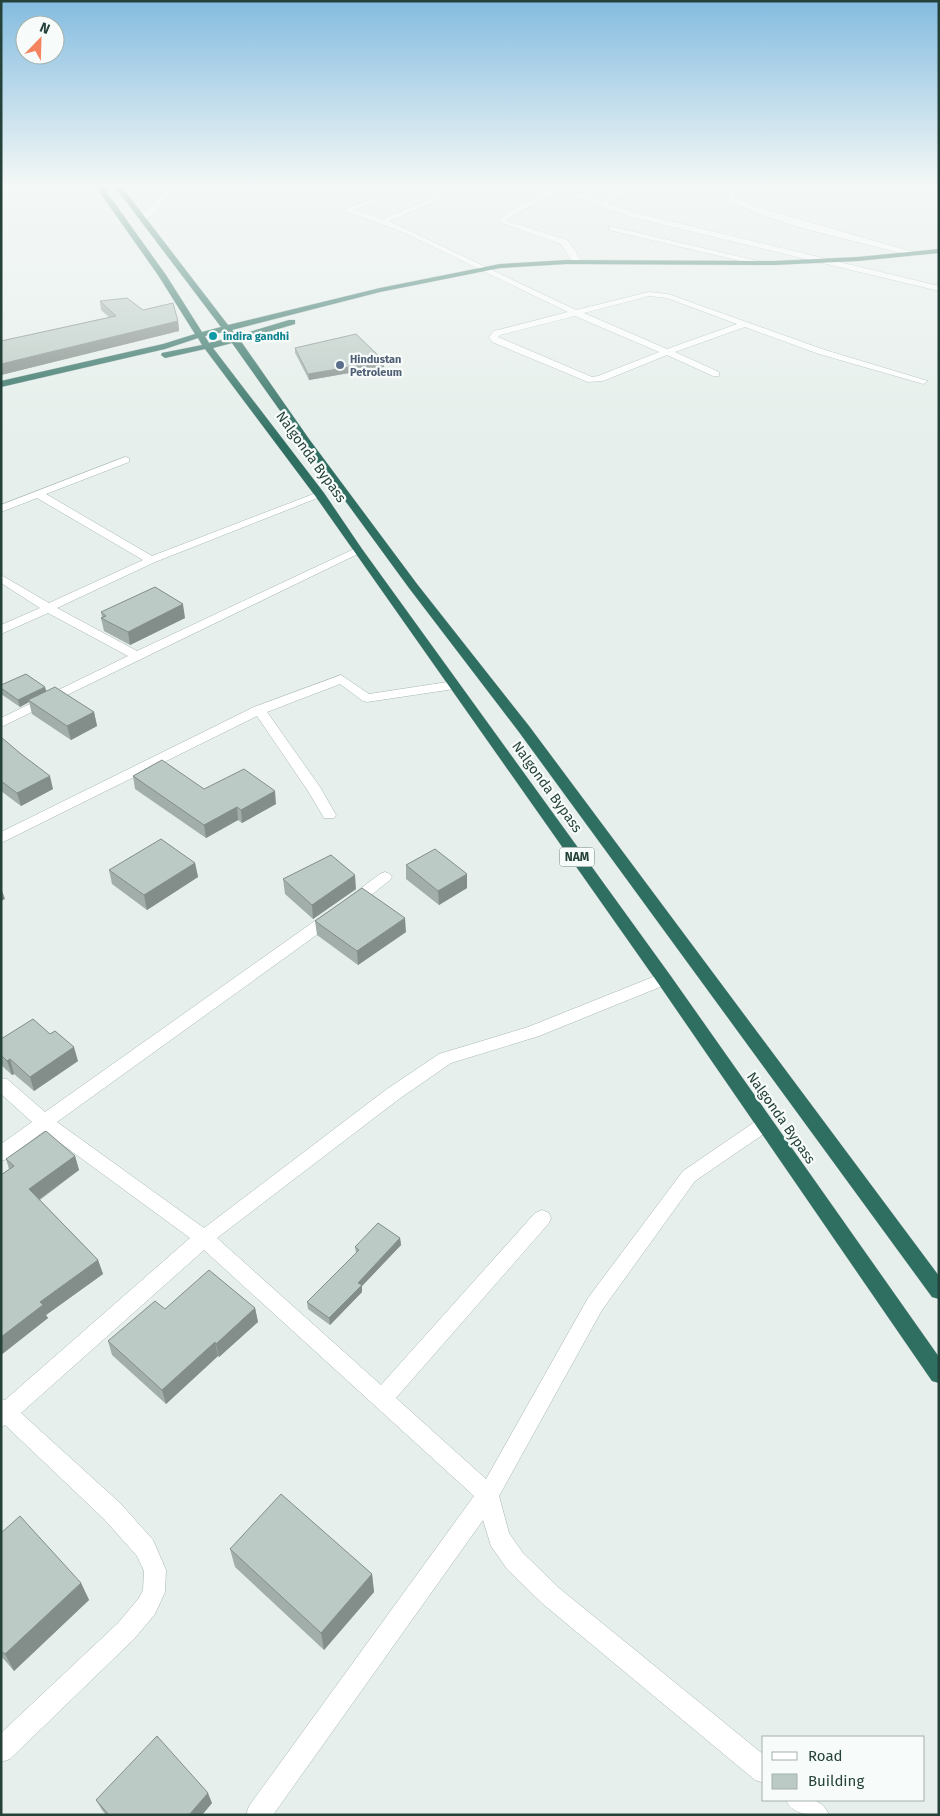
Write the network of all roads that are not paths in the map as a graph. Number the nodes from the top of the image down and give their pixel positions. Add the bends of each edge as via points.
1 (160, 272) edge
2 (182, 272) edge
3 (465, 272) edge
4 (489, 272) edge
5 (870, 272) edge
6 (413, 284) junction
7 (939, 289) edge
8 (576, 313) junction
9 (746, 324) junction
10 (231, 334) junction
11 (204, 341) junction
12 (669, 351) junction
13 (716, 374) dead end
14 (923, 381) dead end
15 (1, 384) edge
16 (1, 393) edge
17 (125, 460) dead end
18 (38, 494) junction
19 (320, 495) junction
20 (1, 509) edge
21 (358, 551) junction
22 (151, 560) junction
23 (1, 578) edge
24 (50, 609) junction
25 (1, 630) edge
26 (137, 656) junction
27 (454, 685) junction
28 (259, 710) junction
29 (1, 723) edge
30 (329, 815) dead end
31 (1, 838) edge
32 (385, 877) dead end
33 (664, 979) junction
34 (1, 1084) edge
35 (44, 1122) junction
36 (765, 1124) junction
37 (1, 1154) edge
38 (542, 1218) dead end
39 (204, 1238) junction
40 (939, 1291) edge
41 (939, 1374) edge
42 (382, 1399) junction
43 (3, 1412) edge
44 (488, 1495) junction
45 (1, 1750) edge
46 (762, 1769) edge
47 (799, 1801) edge
48 (258, 1815) edge
49 (817, 1815) edge

1 - 11 highway, Nalgonda Bypass / NAM
2 - 10 highway, Nalgonda Bypass / NAM
3 - 6 highway
4 - 8 street
5 - 7 street
6 - 10 highway
6 - 10 highway
8 - 9 street via 660,294
8 - 12 street
8 - 12 street via 497,333 493,337 591,380
9 - 12 street
9 - 14 street via 838,357
10 - 11 highway
10 - 11 highway
10 - 40 highway, Nalgonda Bypass / NAM via 306,441 536,745
11 - 15 highway via 165,346
11 - 16 highway
11 - 19 highway, Nalgonda Bypass / NAM
12 - 13 street
17 - 18 street
18 - 20 street
18 - 22 street
19 - 21 highway, Nalgonda Bypass / NAM
19 - 22 street
21 - 26 street
21 - 27 highway, Nalgonda Bypass / NAM
22 - 24 street
23 - 24 street
24 - 25 street
24 - 26 street
26 - 29 street
27 - 28 street via 368,698 341,679
27 - 33 highway, Nalgonda Bypass / NAM
28 - 30 street
28 - 31 street
32 - 35 street
33 - 36 highway, Nalgonda Bypass / NAM
33 - 39 street via 532,1032 445,1058
34 - 35 street
35 - 37 street
35 - 39 street
36 - 41 highway, Nalgonda Bypass / NAM
36 - 44 street via 689,1176 595,1304
38 - 42 street
39 - 42 street
39 - 43 street
42 - 44 street
43 - 45 street via 112,1511 145,1548 154,1570 154,1592 126,1631
44 - 46 street via 499,1538 514,1561 551,1596
44 - 48 street
47 - 49 street

